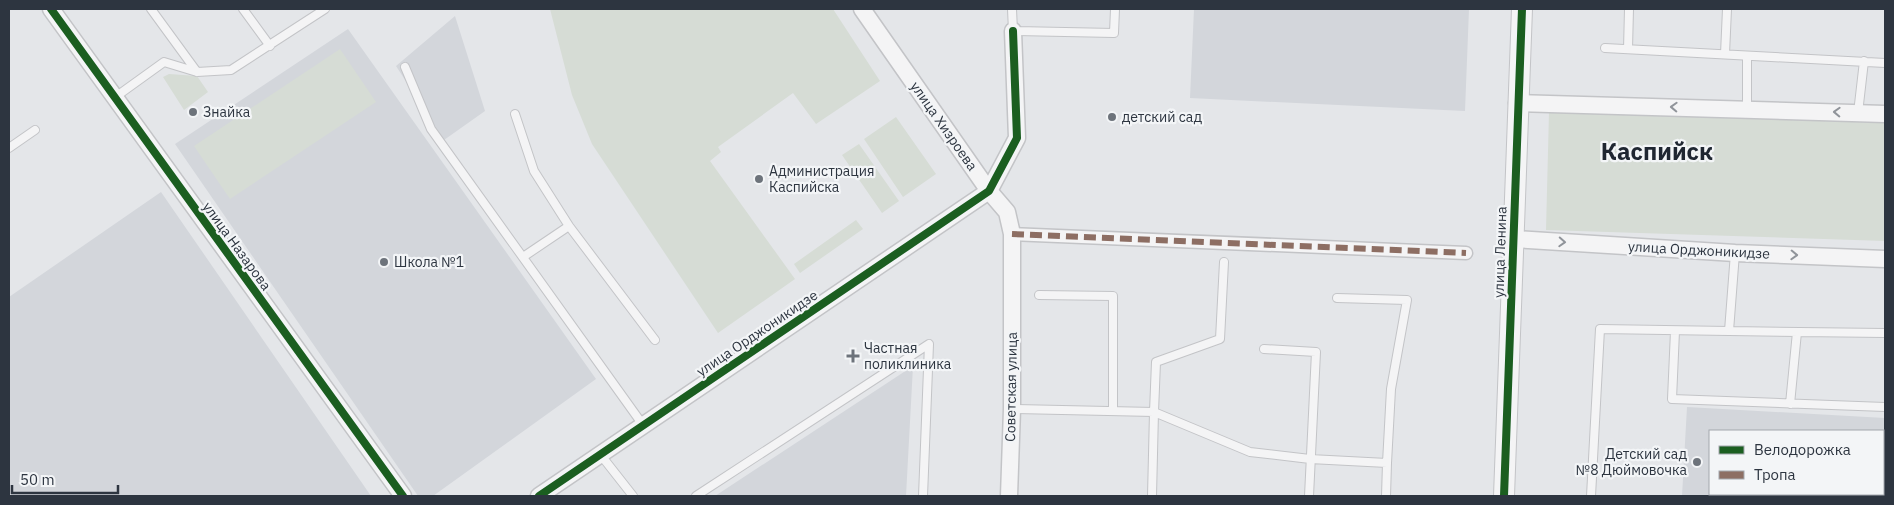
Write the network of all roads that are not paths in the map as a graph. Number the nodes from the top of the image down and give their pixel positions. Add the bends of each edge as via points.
1 (51, 9) edge
2 (151, 9) edge
3 (243, 9) edge
4 (325, 9) edge
5 (862, 9) edge
6 (1012, 9) edge
7 (1115, 9) edge
8 (1522, 9) edge
9 (1629, 9) edge
10 (1727, 9) edge
11 (1013, 31) junction
12 (270, 46) junction
13 (1605, 48) dead end
14 (1628, 50) junction
15 (1725, 54) junction
16 (1747, 56) junction
17 (1864, 62) junction
18 (1885, 63) edge
19 (405, 67) dead end
20 (197, 72) junction
21 (114, 98) junction
22 (1517, 103) junction
23 (1747, 109) junction
24 (1858, 112) junction
25 (516, 114) dead end
26 (1885, 114) edge
27 (34, 130) dead end
28 (9, 148) edge
29 (989, 191) junction
30 (569, 226) junction
31 (1012, 234) junction
32 (1514, 239) junction
33 (1466, 253) dead end
34 (1734, 253) junction
35 (523, 257) junction
36 (1885, 259) edge
37 (1224, 262) dead end
38 (1012, 277) joint
39 (1038, 295) dead end
40 (1337, 298) dead end
41 (1675, 331) junction
42 (1729, 331) junction
43 (1796, 332) junction
44 (1885, 333) edge
45 (655, 340) dead end
46 (1264, 349) dead end
47 (1790, 404) junction
48 (1885, 407) edge
49 (1012, 409) junction
50 (1113, 410) junction
51 (1154, 412) junction
52 (643, 425) junction
53 (600, 454) junction
54 (1310, 459) junction
55 (1387, 463) junction
56 (403, 496) edge
57 (539, 496) edge
58 (633, 496) edge
59 (696, 496) edge
60 (924, 496) edge
61 (1009, 496) edge
62 (1152, 496) edge
63 (1309, 496) edge
64 (1386, 496) edge
65 (1504, 496) edge
66 (1591, 496) edge

1 - 21 street, улица Назарова
2 - 20 lane
3 - 12 lane
4 - 12 lane
5 - 29 street, улица Хизроева
6 - 11 lane
7 - 11 lane via 1114,33
8 - 22 street, улица Ленина
9 - 14 lane
10 - 15 lane
11 - 29 street via 1017,138
12 - 20 lane via 231,70
13 - 14 lane
14 - 15 lane
15 - 16 lane
16 - 17 lane
16 - 23 lane
17 - 18 lane
17 - 24 lane
19 - 35 lane via 431,129
20 - 21 lane via 164,62
21 - 56 street, улица Назарова
23 -> 22 street
22 - 32 street, улица Ленина
24 -> 23 street
24 - 26 street
25 - 30 lane via 534,171
27 - 28 lane
29 - 31 street, улица Хизроева via 1007,212
29 - 52 street, улица Орджоникидзе
30 - 35 lane
30 - 45 lane
31 - 33 street
31 - 38 street, улица Хизроева
32 -> 34 street, улица Орджоникидзе
32 - 65 street, улица Ленина
34 -> 36 street, улица Орджоникидзе
34 - 42 lane
35 - 52 lane
37 - 51 lane via 1220,339 1156,362
38 - 49 street, Советская улица
39 - 50 lane via 1113,296
40 - 55 lane via 1407,300 1391,389
41 - 42 lane
41 - 47 lane via 1672,400
41 - 66 lane via 1600,329
42 - 43 lane
43 - 44 lane
43 - 47 lane
46 - 54 lane via 1316,352
47 - 48 lane
49 - 50 lane
49 - 61 street, Советская улица
50 - 51 lane
51 - 54 lane via 1250,452
51 - 62 lane
52 - 53 street, улица Орджоникидзе
53 - 57 street, улица Орджоникидзе
53 - 58 lane
54 - 55 lane
54 - 63 lane
55 - 64 lane
59 - 60 lane via 930,344

